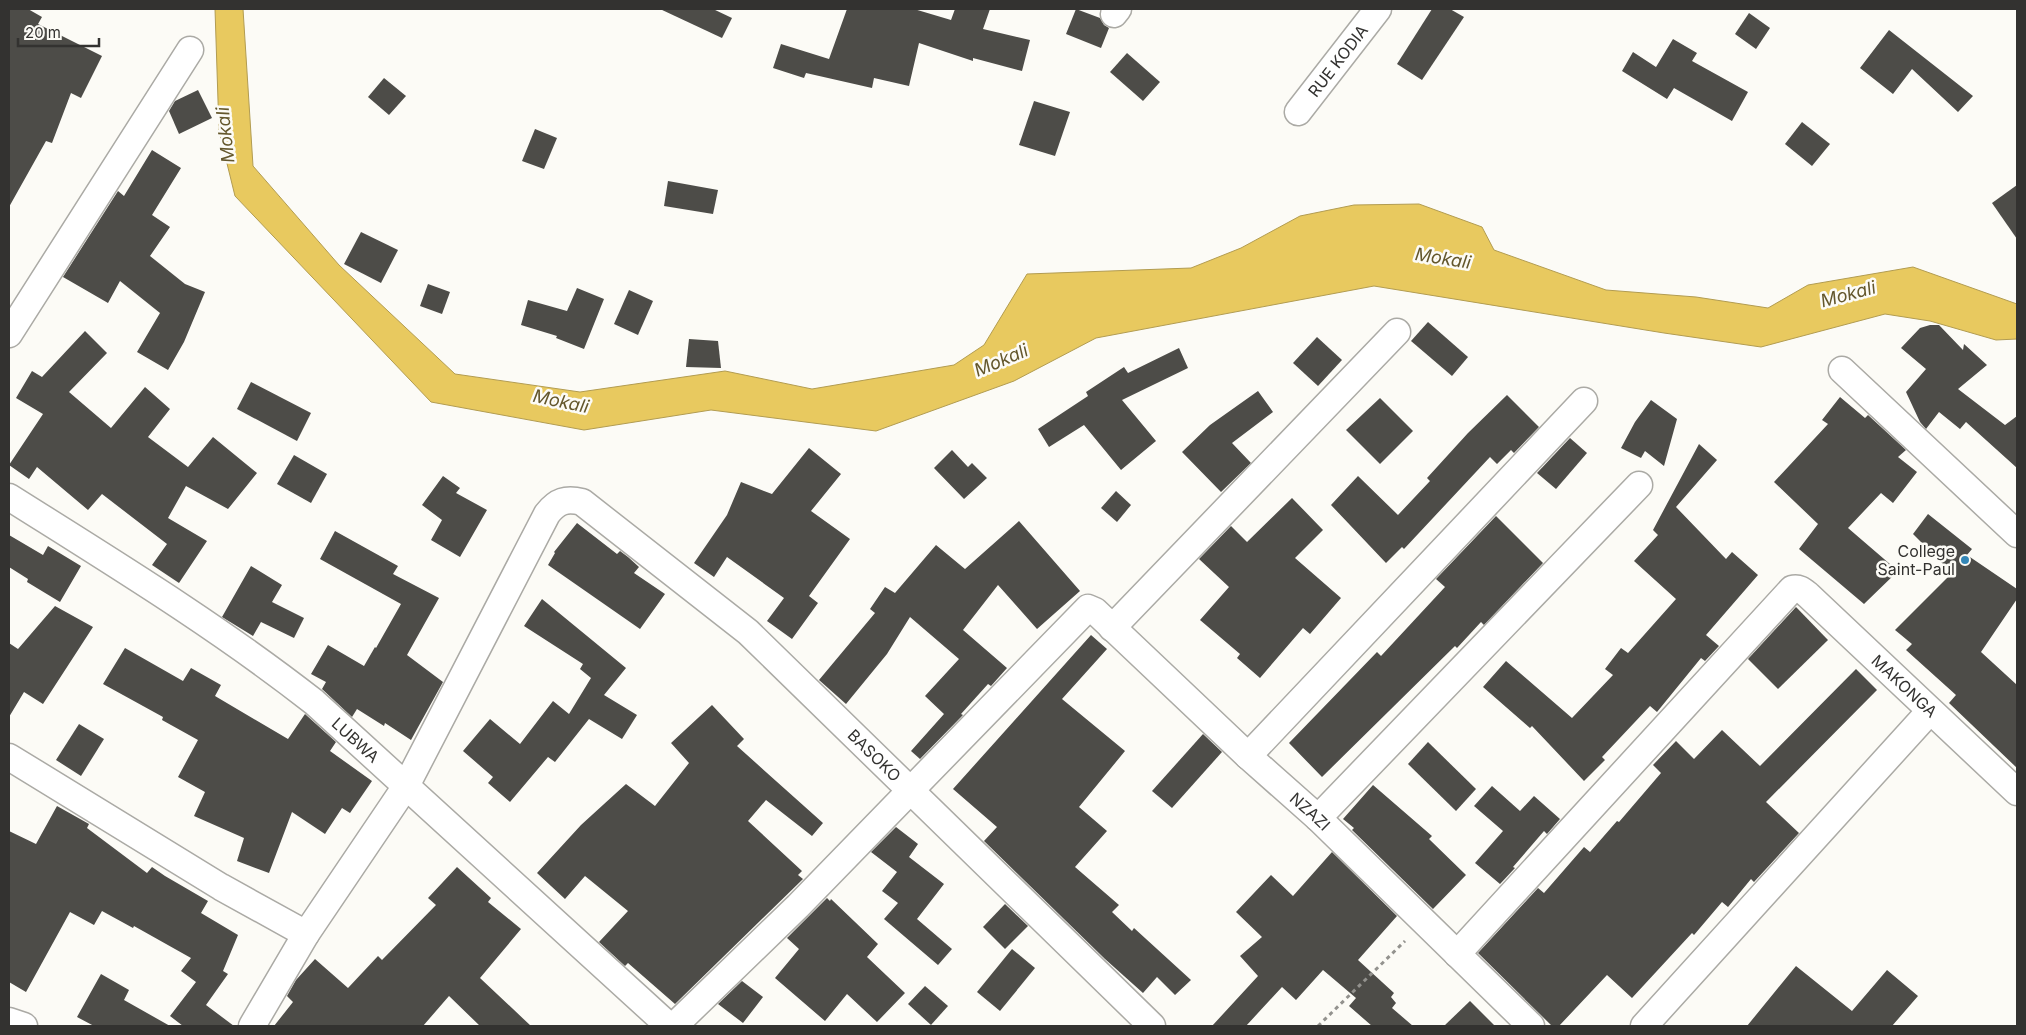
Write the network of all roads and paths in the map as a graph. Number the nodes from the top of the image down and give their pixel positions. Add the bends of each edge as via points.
1 (1378, 9) edge
2 (190, 50) dead end
3 (1298, 112) dead end
4 (1397, 332) dead end
5 (9, 334) edge
6 (1842, 370) dead end
7 (1584, 401) dead end
8 (1639, 485) dead end
9 (9, 497) edge
10 (2017, 534) edge
11 (1112, 628) junction
12 (1930, 711) junction
13 (1248, 756) junction
14 (9, 757) edge
15 (406, 786) junction
16 (909, 790) junction
17 (2017, 792) edge
18 (1318, 818) junction
19 (1425, 922) junction
20 (306, 934) junction
21 (1457, 954) junction
22 (9, 1021) edge
23 (24, 1026) edge
24 (252, 1026) edge
25 (668, 1026) edge
26 (674, 1026) edge
27 (1152, 1026) edge
28 (1318, 1026) edge
29 (1531, 1026) edge
30 (1644, 1026) edge

1 - 3 street, RUE KODIA
2 - 5 street
4 - 11 street
6 - 10 street
7 - 13 street
8 - 18 street
9 - 15 street, LUBWA via 270,668 314,702
11 - 13 street, NZAZI
11 - 16 street, NZAZI via 1092,608 1084,611
12 - 17 street, MAKONGA
12 - 21 street, MAKONGA via 1801,589 1796,588
12 - 30 street
13 - 18 street, NZAZI
14 - 20 street via 221,887
15 - 16 street, BASOKO via 547,514 560,501 570,499 582,502 748,632
15 - 20 street
15 - 25 street, LUBWA
16 - 26 street via 798,906
16 - 27 street, BASOKO
18 - 19 street, NZAZI
19 - 21 street, NZAZI
19 - 28 path
20 - 24 street
21 - 29 street, NZAZI
22 - 23 street

